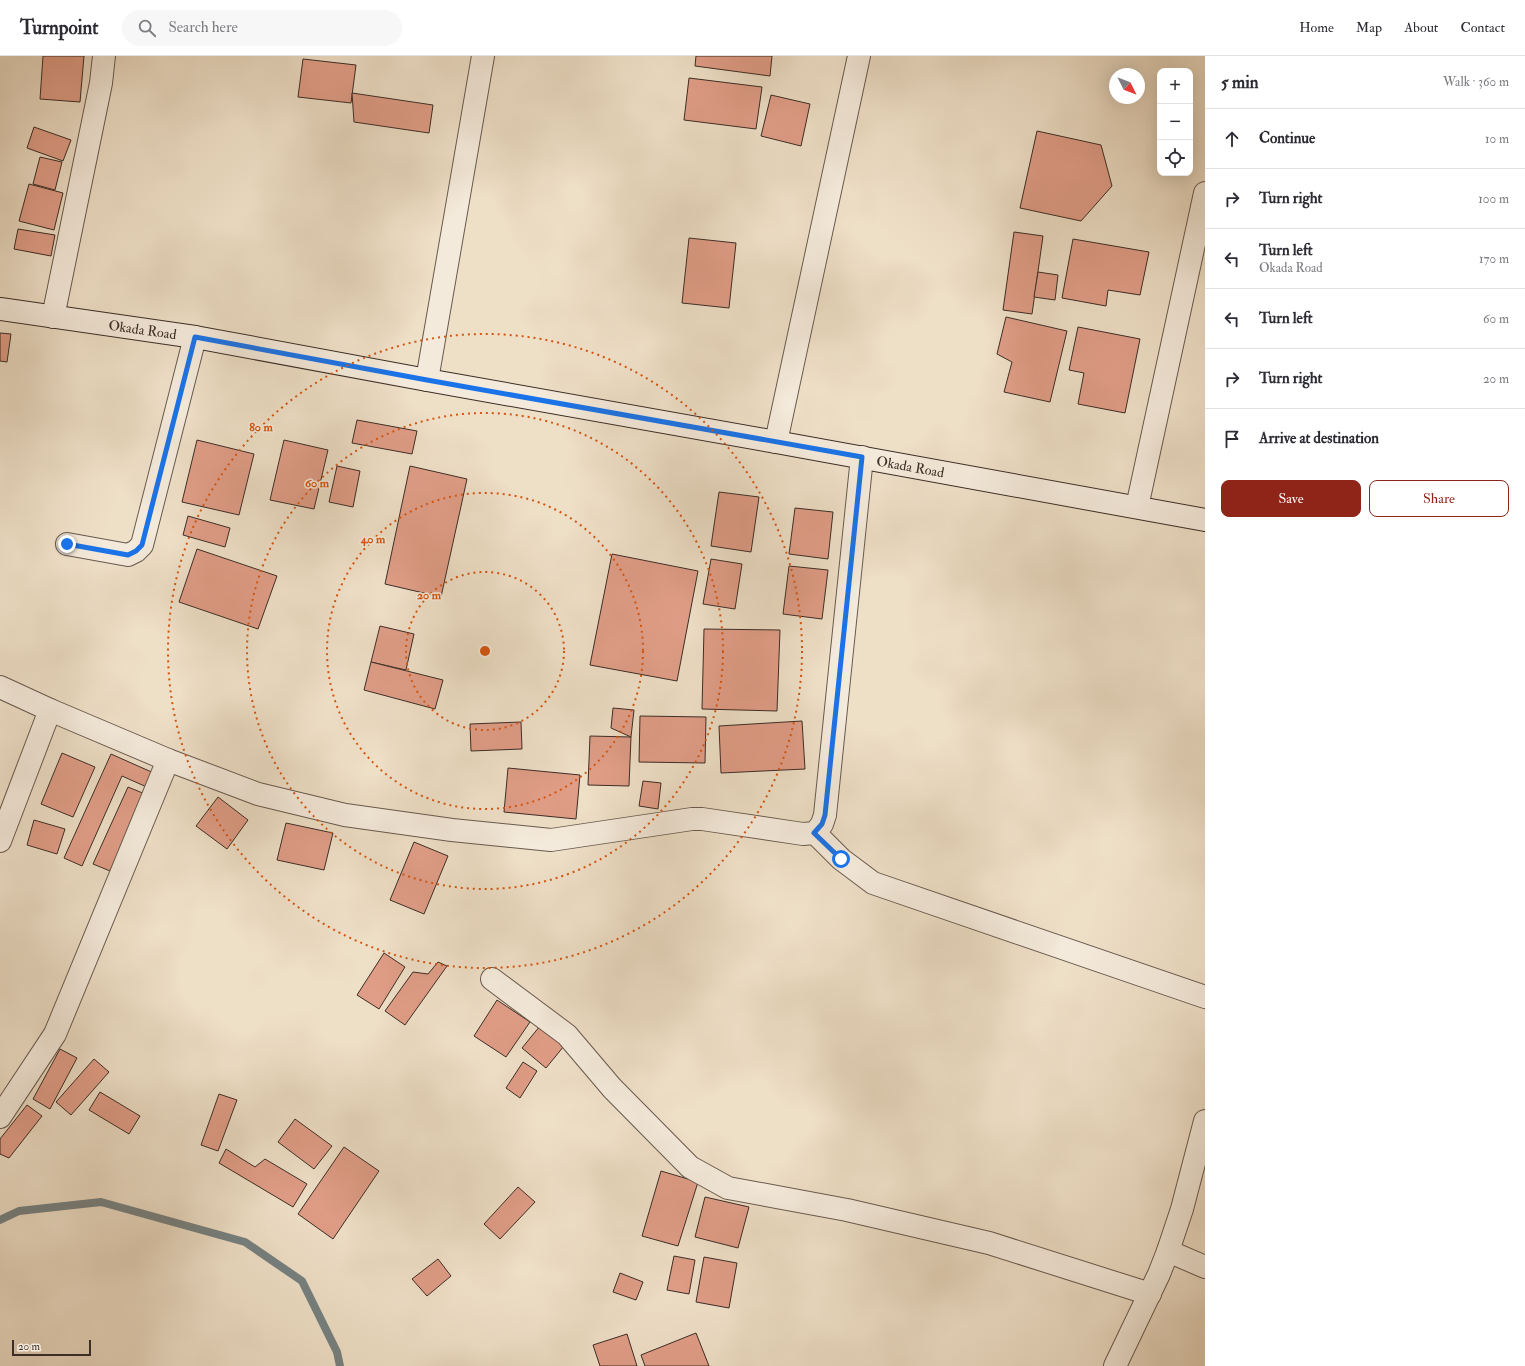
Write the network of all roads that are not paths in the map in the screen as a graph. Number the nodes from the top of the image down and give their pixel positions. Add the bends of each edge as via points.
1 (104, 56) edge
2 (483, 56) edge
3 (859, 56) edge
4 (1205, 193) edge
5 (0, 309) edge
6 (53, 317) junction
7 (195, 337) junction
8 (427, 380) junction
9 (776, 442) junction
10 (862, 457) junction
11 (1137, 508) junction
12 (1205, 520) edge
13 (67, 544) dead end
14 (0, 687) edge
15 (50, 710) junction
16 (168, 760) junction
17 (814, 833) junction
18 (0, 841) edge
19 (492, 979) dead end
20 (1205, 997) edge
21 (0, 1117) edge
22 (1205, 1121) edge
23 (1168, 1251) junction
24 (1205, 1267) edge
25 (1150, 1294) junction
26 (1115, 1366) edge

1 - 6 street
2 - 8 street
3 - 9 street
4 - 11 street
5 - 6 street, Okada Road
6 - 7 street, Okada Road
7 - 8 street, Okada Road
7 - 13 street via 142,545 128,555
8 - 9 street, Okada Road
9 - 10 street, Okada Road
10 - 11 street, Okada Road
10 - 17 street via 825,815 822,824
11 - 12 street, Okada Road
14 - 15 street
15 - 16 street
15 - 18 street
16 - 17 street via 258,794 345,815 452,830 551,840 702,819 804,834
16 - 21 street via 54,1034
17 - 20 street via 841,859 873,883
19 - 25 street via 567,1035 612,1088 690,1167 728,1188 847,1210 989,1243
22 - 23 street
23 - 24 street
23 - 25 street
25 - 26 street

